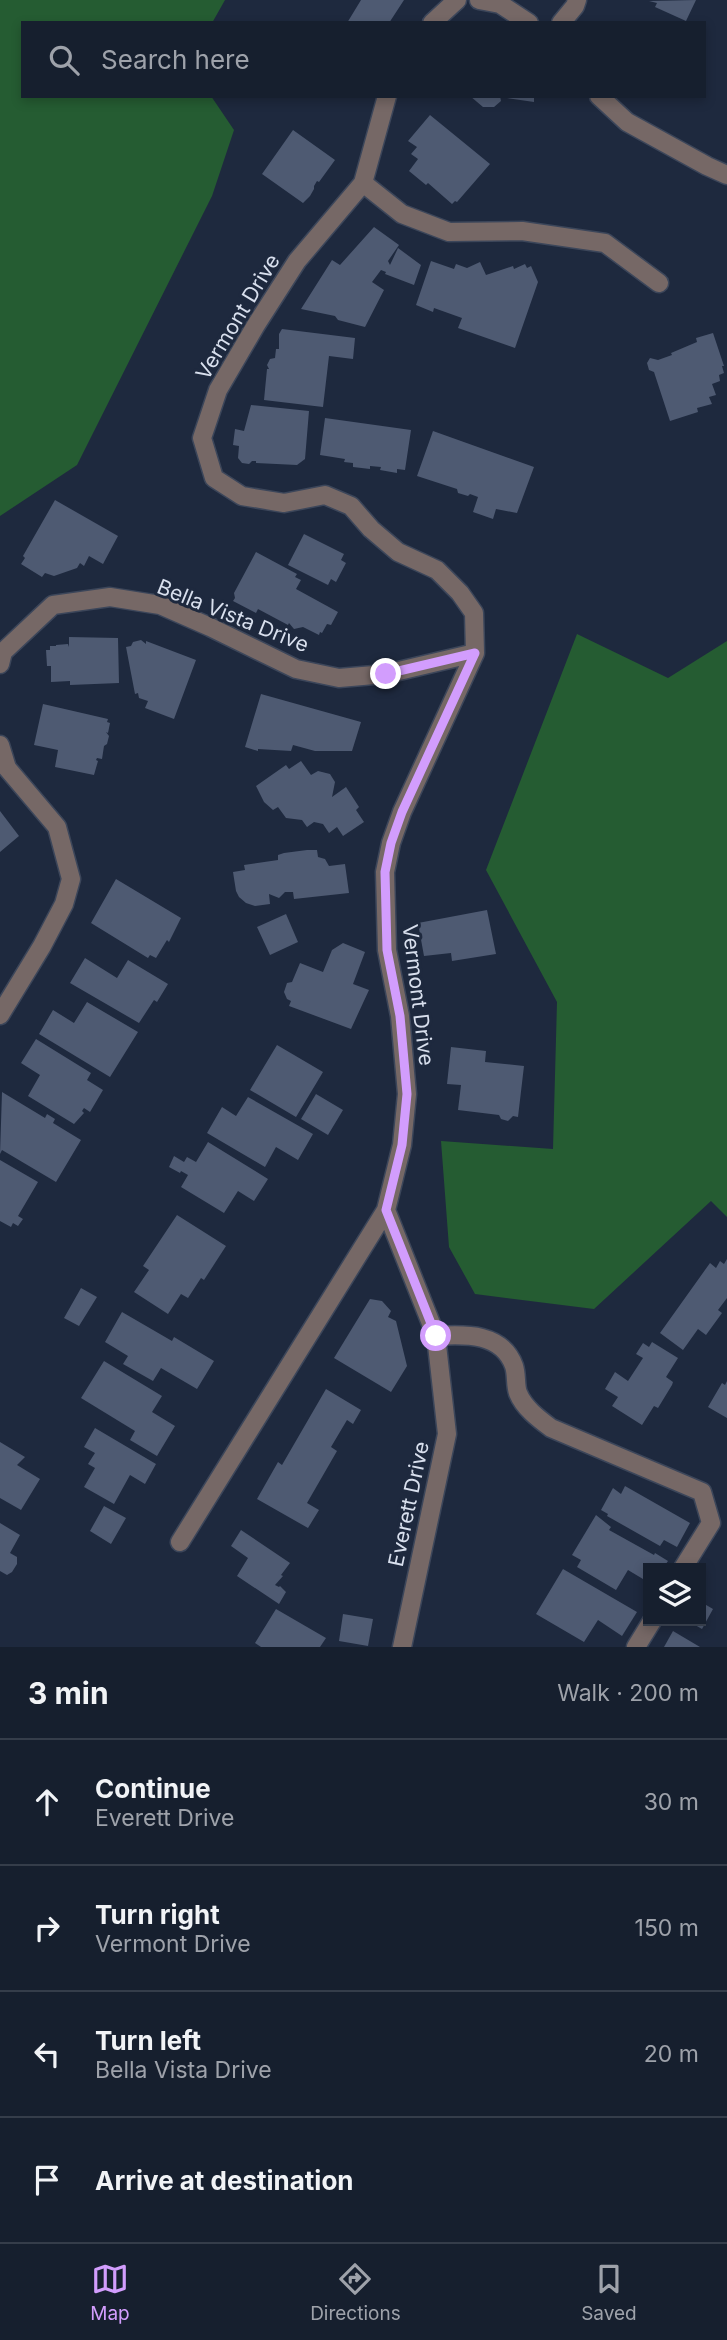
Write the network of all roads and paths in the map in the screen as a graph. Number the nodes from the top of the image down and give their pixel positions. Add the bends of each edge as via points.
1 (457, 0) edge
2 (479, 0) edge
3 (577, 0) edge
4 (434, 21) edge
5 (526, 21) edge
6 (563, 21) edge
7 (386, 98) edge
8 (601, 98) edge
9 (727, 175) edge
10 (363, 183) junction
11 (659, 283) dead end
12 (475, 653) junction
13 (0, 664) edge
14 (0, 745) edge
15 (0, 1015) edge
16 (386, 1210) junction
17 (436, 1336) junction
18 (180, 1542) dead end
19 (687, 1563) edge
20 (649, 1626) edge
21 (402, 1647) edge
22 (636, 1647) edge

1 - 4 street
2 - 5 street via 500,4
3 - 6 street
7 - 10 street, Vermont Drive
8 - 9 street via 627,122
10 - 11 street via 402,214 449,232 522,231 605,243
10 - 12 street, Vermont Drive via 297,261 256,324 218,390 202,438 214,478 242,496 284,503 325,495 351,506 398,552 437,570 474,613
12 - 13 street, Bella Vista Drive via 386,674 339,678 296,669 160,606 110,597 53,605 3,652
12 - 16 street, Vermont Drive via 402,812 385,872 387,950 400,1016 407,1094 402,1145
14 - 15 street via 6,768 57,827 71,879 64,904
16 - 17 street, Everett Drive
16 - 18 street, Vermont Drive
17 - 19 street via 463,1334 493,1340 508,1352 516,1369 518,1393 532,1413 551,1428 702,1492 711,1523
17 - 21 street, Everett Drive via 447,1434
20 - 22 street

